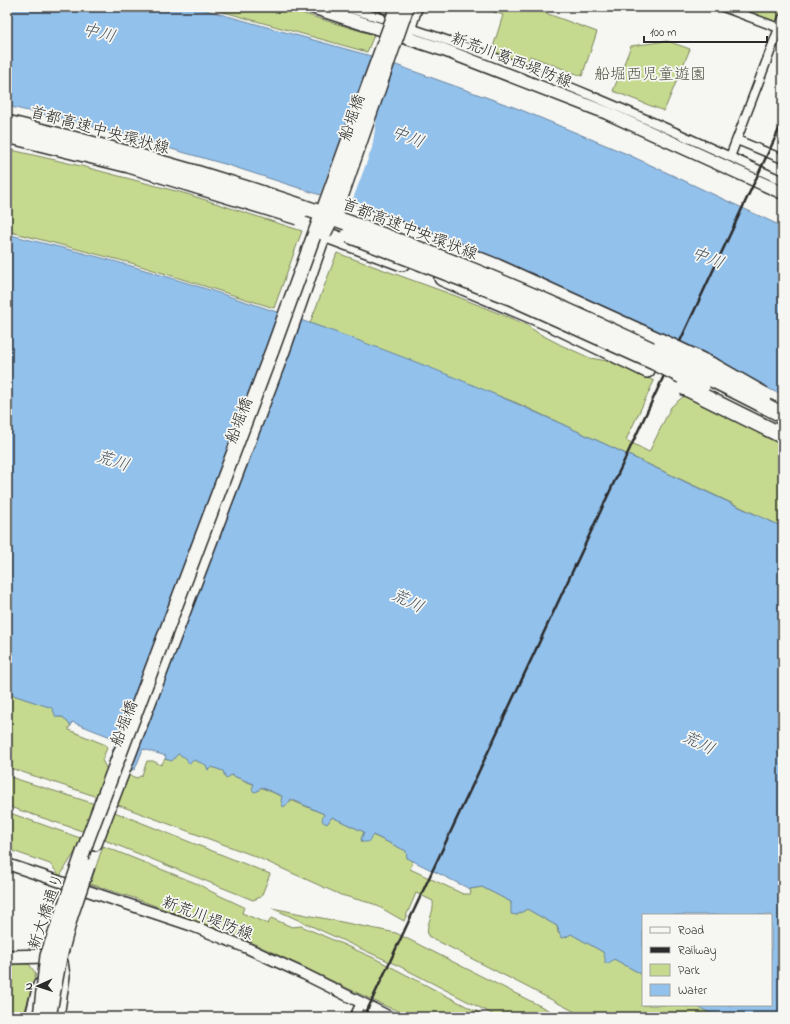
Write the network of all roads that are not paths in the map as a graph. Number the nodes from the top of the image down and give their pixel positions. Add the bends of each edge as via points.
1 (312, 7) edge
2 (344, 7) edge
3 (407, 7) edge
4 (417, 7) edge
5 (723, 7) edge
6 (385, 12) edge
7 (783, 18) edge
8 (779, 28) junction
9 (408, 33) junction
10 (7, 123) edge
11 (7, 135) edge
12 (737, 140) junction
13 (730, 157) junction
14 (783, 159) edge
15 (783, 181) edge
16 (783, 193) edge
17 (338, 206) junction
18 (320, 219) junction
19 (324, 234) junction
20 (783, 405) edge
21 (783, 416) edge
22 (783, 427) edge
23 (783, 436) edge
24 (91, 842) junction
25 (7, 864) edge
26 (75, 886) junction
27 (72, 911) junction
28 (52, 955) junction
29 (7, 957) edge
30 (361, 1002) junction
31 (32, 1017) edge
32 (40, 1017) edge
33 (46, 1017) edge
34 (49, 1017) edge
35 (57, 1017) edge
36 (354, 1017) edge
37 (390, 1017) edge

1 - 6 main road, 新荒川葛西堤防線
2 - 6 street
3 - 17 main road, 船堀橋, bridge
4 - 9 street
5 - 8 street
6 - 9 main road, 新荒川葛西堤防線
6 - 18 main road, 船堀橋, bridge
7 - 8 street
8 - 12 street
9 - 13 street via 462,44 619,107
9 - 16 main road, 新荒川葛西堤防線 via 444,50 607,113
10 - 21 highway, 首都高速中央環状線, bridge via 210,177 406,245 609,329
11 - 22 highway, 首都高速中央環状線, bridge via 129,165 197,185 395,252 510,297 654,362
12 - 13 street
12 - 14 street
13 - 15 street
17 - 18 highway, bridge
17 - 19 main road, 船堀橋, bridge
17 - 20 highway, bridge via 457,251 620,322 715,367
18 - 19 highway, bridge
18 - 24 main road, 船堀橋, bridge
19 - 23 highway, bridge via 422,270 554,325
19 - 24 main road, 船堀橋 via 283,352
24 - 27 main road, 新大橋通り, bridge
24 - 28 main road, 新大橋通り, bridge
25 - 26 street, 新荒川堤防線
26 - 28 main road
26 - 30 street, 新荒川堤防線 via 190,924 246,947
27 - 28 main road, bridge via 65,924 58,950
27 - 34 main road, 新大橋通り, bridge via 60,956
28 - 29 main road
28 - 31 main road via 42,978
28 - 32 main road, 新大橋通り, bridge
28 - 33 street
28 - 35 main road via 61,963 63,976
30 - 36 street
30 - 37 street, 新荒川堤防線

